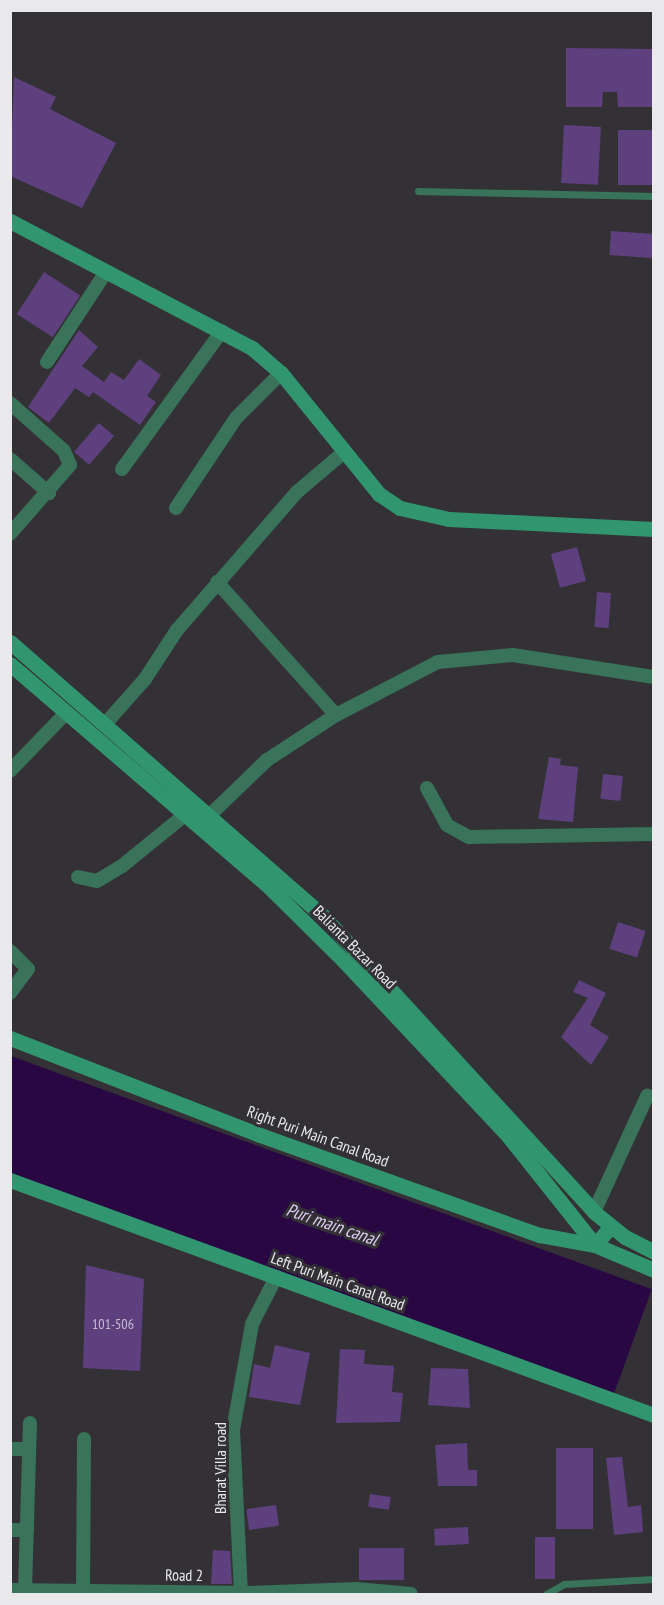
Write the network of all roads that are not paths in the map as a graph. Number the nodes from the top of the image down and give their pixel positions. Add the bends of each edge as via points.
1 (418, 191) dead end
2 (654, 196) edge
3 (10, 221) edge
4 (106, 272) junction
5 (222, 331) junction
6 (47, 362) dead end
7 (281, 373) junction
8 (10, 403) edge
9 (344, 453) junction
10 (10, 459) edge
11 (122, 469) dead end
12 (49, 493) junction
13 (176, 508) dead end
14 (654, 529) edge
15 (10, 534) edge
16 (218, 582) junction
17 (10, 642) edge
18 (10, 664) edge
19 (654, 677) edge
20 (66, 713) junction
21 (336, 715) junction
22 (106, 723) junction
23 (10, 771) edge
24 (427, 788) dead end
25 (186, 814) junction
26 (210, 815) junction
27 (654, 834) edge
28 (78, 877) dead end
29 (10, 951) edge
30 (10, 993) edge
31 (10, 1038) edge
32 (647, 1096) dead end
33 (10, 1180) edge
34 (594, 1212) junction
35 (610, 1227) junction
36 (595, 1245) junction
37 (654, 1252) edge
38 (654, 1270) edge
39 (276, 1277) junction
40 (654, 1415) edge
41 (30, 1423) dead end
42 (84, 1439) dead end
43 (10, 1449) edge
44 (29, 1449) junction
45 (10, 1530) edge
46 (27, 1530) junction
47 (654, 1578) edge
48 (10, 1590) edge
49 (84, 1590) junction
50 (31, 1591) edge
51 (340, 1592) edge
52 (152, 1593) edge
53 (247, 1594) edge
54 (411, 1594) edge
55 (546, 1594) edge

1 - 2 lane
3 - 4 street
4 - 5 street
4 - 6 street
5 - 7 street
5 - 11 street
7 - 9 street
7 - 13 street via 236,418
8 - 12 street via 69,458 67,472
9 - 14 street via 379,494 413,512 482,522
9 - 16 street via 312,476
10 - 12 street
12 - 15 street
16 - 21 street
16 - 22 street
17 - 22 street, Balianta Bazar Road
18 - 20 street, Balianta Bazar Road
19 - 21 street via 559,660 486,654 456,657 418,672
20 - 23 street
20 - 25 street, Balianta Bazar Road
21 - 26 street via 267,760
22 - 26 street, Balianta Bazar Road
24 - 27 street via 447,825 469,837
25 - 28 street via 147,848 97,881
25 - 36 street, Balianta Bazar Road via 267,885 433,1051 509,1137
26 - 34 street, Balianta Bazar Road via 325,918
29 - 30 street via 28,969
31 - 36 street, Right Puri Main Canal Road via 489,1218 540,1235
32 - 34 street
33 - 39 street, Left Puri Main Canal Road
34 - 35 street, Balianta Bazar Road
35 - 36 street
35 - 37 street, Balianta Bazar Road
36 - 38 street, Balianta Bazar Road
39 - 40 street, Left Puri Main Canal Road
39 - 53 street, Bharat Villa road via 252,1324 233,1430
41 - 44 street
42 - 49 street
43 - 44 street
44 - 46 street
45 - 46 street
46 - 50 street
47 - 55 lane via 564,1584
48 - 50 street, Road 2
49 - 50 street, Road 2
49 - 52 street, Road 2
51 - 53 street, Road 2
51 - 54 street, Road 2 via 357,1589
52 - 53 street, Road 2

